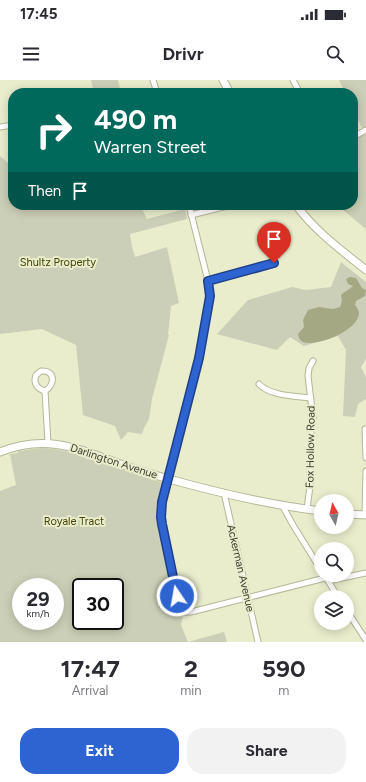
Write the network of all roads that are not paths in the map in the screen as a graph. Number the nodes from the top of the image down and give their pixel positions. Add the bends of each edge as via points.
1 (190, 210) edge
2 (211, 210) edge
3 (300, 210) edge
4 (191, 215) junction
5 (274, 263) dead end
6 (366, 270) edge
7 (208, 281) junction
8 (313, 361) dead end
9 (259, 384) dead end
10 (45, 391) dead end
11 (310, 398) junction
12 (365, 429) edge
13 (48, 443) junction
14 (0, 452) edge
15 (366, 458) edge
16 (366, 471) edge
17 (168, 479) junction
18 (224, 493) junction
19 (282, 505) junction
20 (307, 509) junction
21 (314, 510) edge
22 (354, 514) edge
23 (366, 515) edge
24 (314, 559) edge
25 (366, 573) edge
26 (354, 574) edge
27 (314, 581) edge
28 (247, 598) junction
29 (354, 621) edge
30 (366, 640) edge
31 (258, 642) edge

1 - 4 street
2 - 4 street
3 - 6 main road via 320,232
4 - 7 street
5 - 7 street
7 - 17 street via 210,296 199,358
8 - 11 street, Fox Hollow Road via 308,376
9 - 11 street via 270,392
10 - 13 street
11 - 20 street, Fox Hollow Road via 312,418
12 - 15 street
13 - 14 main road, Darlington Avenue via 18,446
13 - 17 main road, Darlington Avenue via 71,446
16 - 23 street
17 - 18 main road, Darlington Avenue
17 - 28 street via 161,517 180,610 191,612
18 - 19 main road, Darlington Avenue
18 - 28 street, Ackerman Avenue
19 - 20 main road, Darlington Avenue
19 - 24 street
20 - 21 main road, Darlington Avenue
22 - 23 main road
25 - 26 street
27 - 28 street
28 - 31 street, Ackerman Avenue
29 - 30 street

